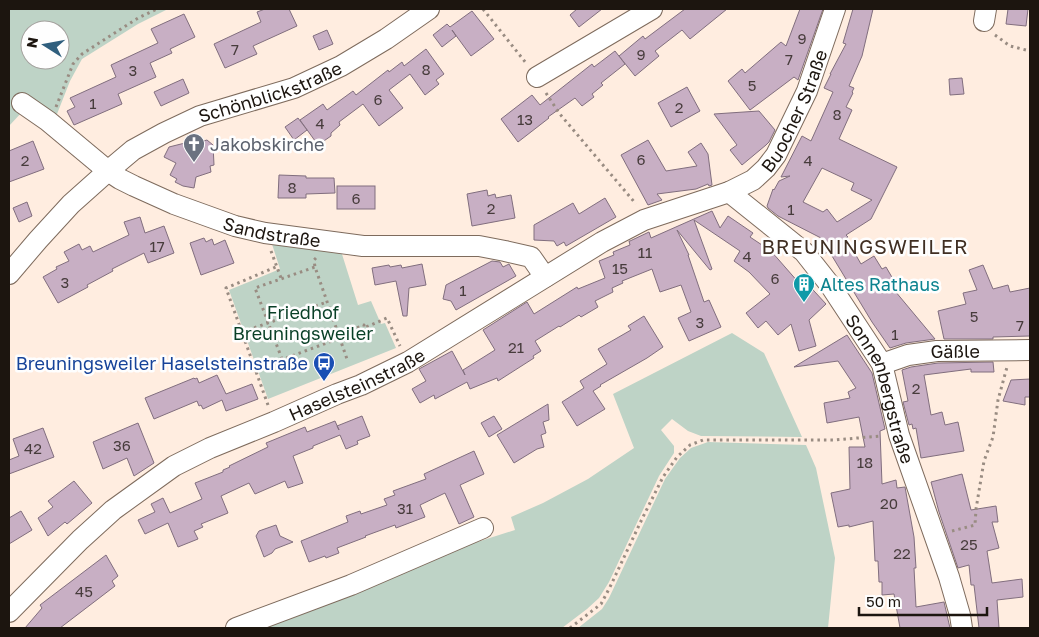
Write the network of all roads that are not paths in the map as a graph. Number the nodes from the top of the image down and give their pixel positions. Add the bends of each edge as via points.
1 (429, 9) edge
2 (652, 9) edge
3 (835, 9) edge
4 (537, 77) road end
5 (22, 103) dead end
6 (108, 171) junction
7 (730, 192) junction
8 (9, 274) edge
9 (545, 276) junction
10 (1030, 350) edge
11 (882, 364) junction
12 (483, 528) dead end
13 (9, 612) edge
14 (236, 628) edge
15 (962, 628) edge

1 - 6 street, Schönblickstraße via 341,66 294,88 200,116 133,150
2 - 4 street
3 - 7 street, Buocher Straße via 807,91 776,155 753,180
5 - 6 street, Sandstraße
6 - 8 street, Schönblickstraße via 71,204
6 - 9 street, Sandstraße via 174,204 235,226 362,246 478,246 531,257
7 - 9 street, Haselsteinstraße via 644,220
7 - 11 street, Sonnenbergstraße via 804,252
9 - 13 street, Haselsteinstraße via 408,362 174,466 106,516
10 - 11 street, Gäßle via 937,350
11 - 15 street, Sonnenbergstraße via 899,435 949,577
12 - 14 street via 351,585

